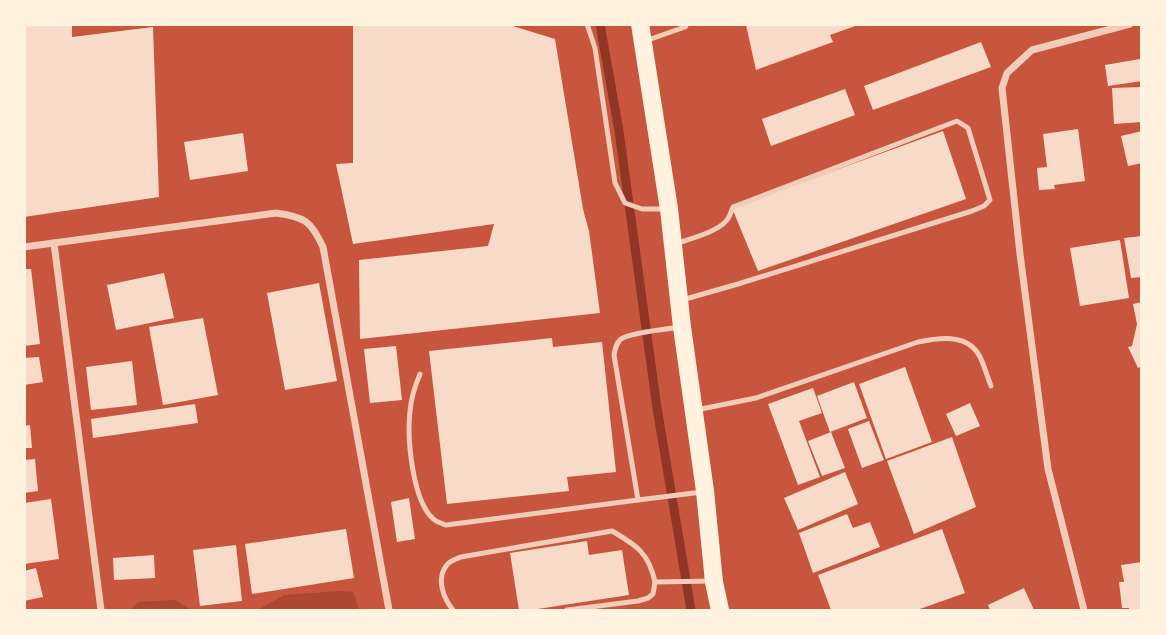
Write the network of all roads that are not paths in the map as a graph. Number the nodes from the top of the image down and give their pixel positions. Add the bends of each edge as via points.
1 (587, 24) edge
2 (687, 24) edge
3 (1130, 24) edge
4 (641, 33) edge
5 (669, 209) junction
6 (54, 243) junction
7 (672, 246) junction
8 (24, 247) edge
9 (680, 300) junction
10 (682, 327) junction
11 (420, 374) dead end
12 (992, 386) dead end
13 (693, 410) junction
14 (705, 491) junction
15 (638, 500) junction
16 (655, 582) junction
17 (714, 582) junction
18 (102, 611) edge
19 (389, 611) edge
20 (453, 611) edge
21 (566, 611) edge
22 (720, 611) edge
23 (1084, 611) edge

1 - 5 lane via 595,48 615,183 625,204
2 - 4 lane
3 - 23 street via 1032,50 1007,74 1002,88 1048,469
4 - 5 main road
5 - 7 main road
6 - 8 street
6 - 18 street
6 - 19 street via 276,213 297,216 314,228 323,247
7 - 9 main road
7 - 9 lane via 725,223 733,206 957,121 968,128 990,200 972,211
9 - 10 main road
10 - 13 main road
10 - 15 lane via 631,335 616,345
11 - 15 lane via 409,415 411,464 423,503 436,521 446,526
12 - 13 lane via 978,352 964,341 943,338 918,342 755,398
13 - 14 main road
14 - 15 lane
14 - 17 main road
16 - 17 lane
16 - 20 lane via 638,547 612,531 450,562 441,576 446,602
16 - 21 lane via 648,598
17 - 22 main road

